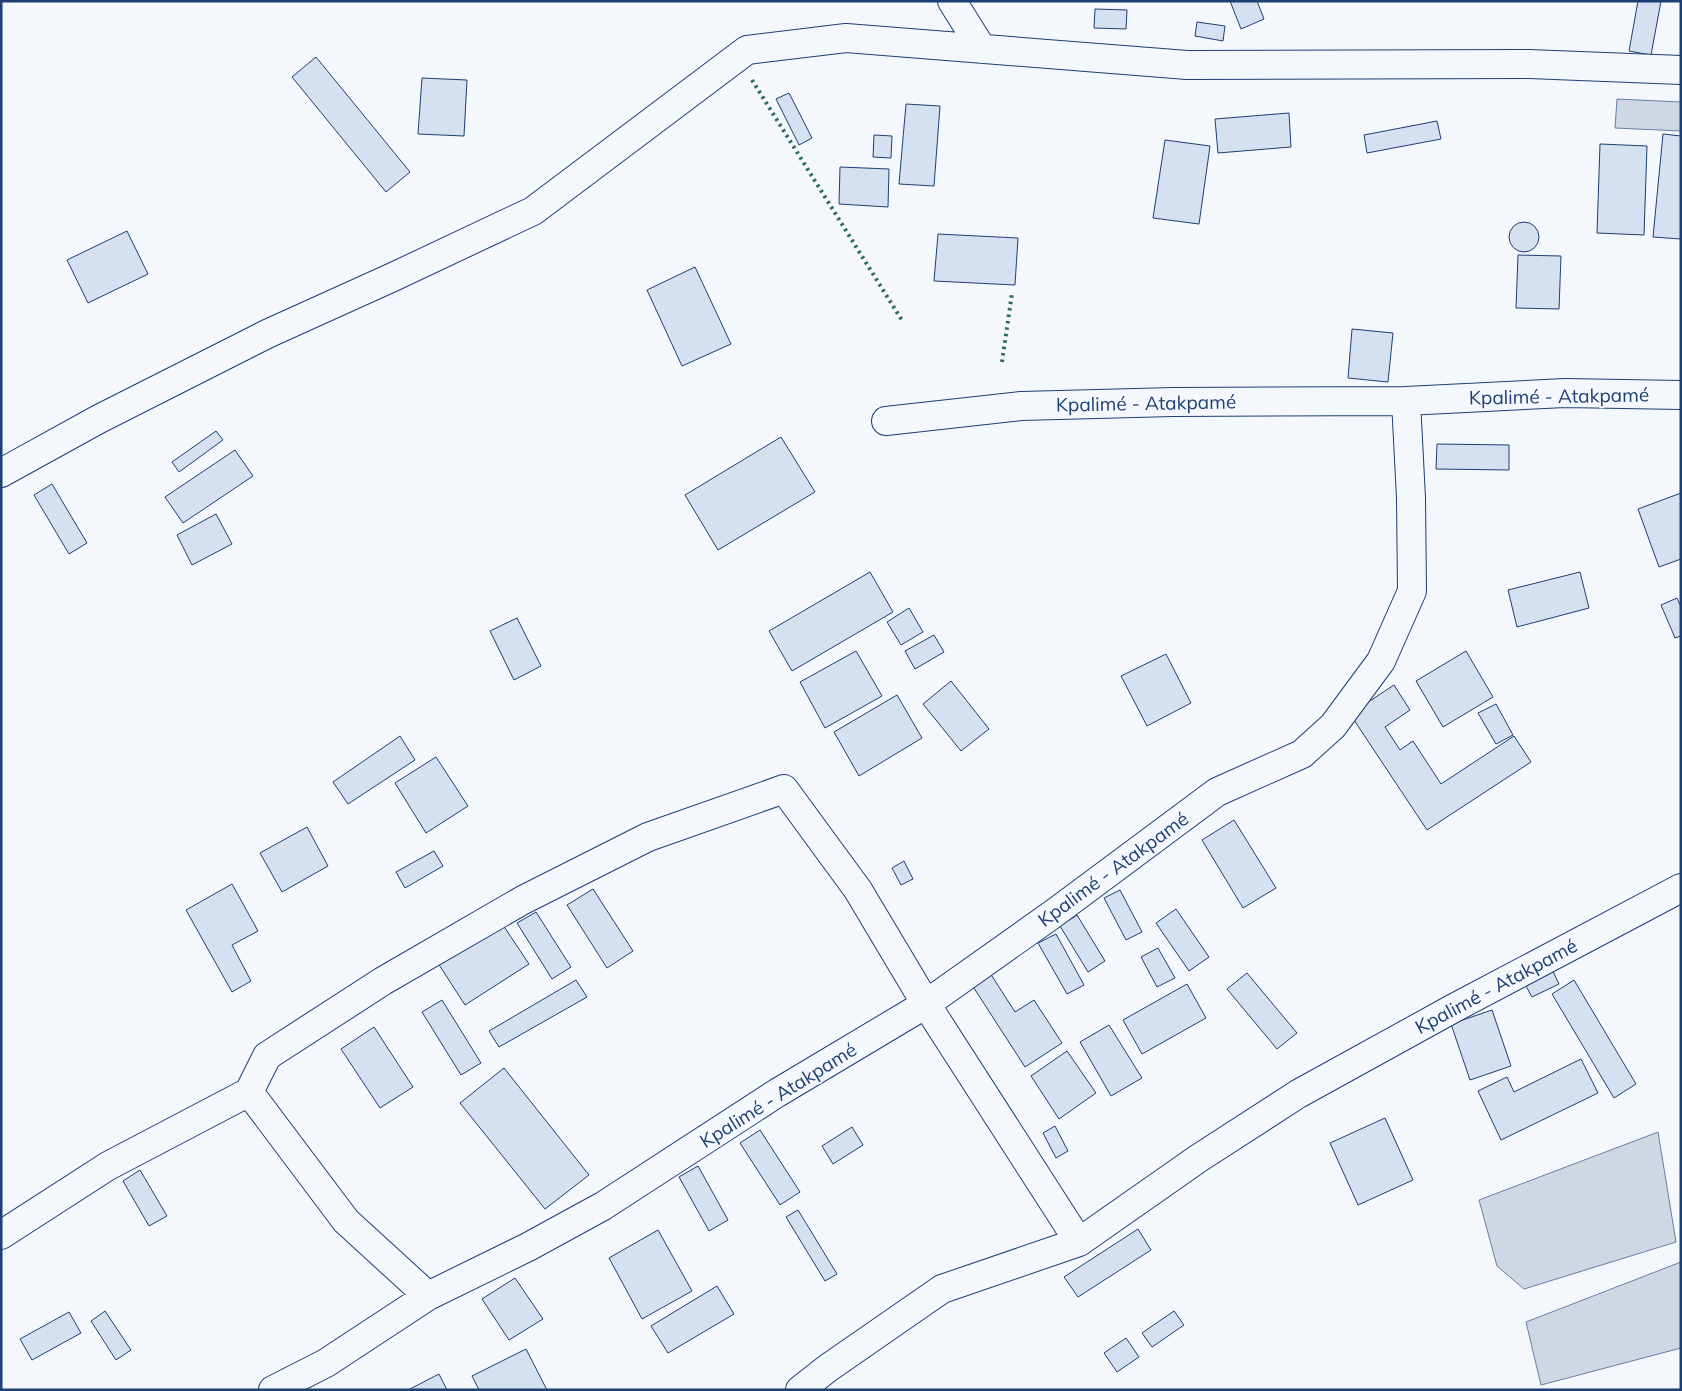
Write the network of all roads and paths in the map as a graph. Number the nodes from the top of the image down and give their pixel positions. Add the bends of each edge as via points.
1 (952, 1) edge
2 (982, 49) junction
3 (1681, 70) edge
4 (1681, 395) edge
5 (1406, 401) junction
6 (886, 421) dead end
7 (1, 473) edge
8 (1681, 888) edge
9 (926, 1004) junction
10 (249, 1092) junction
11 (1, 1235) edge
12 (1078, 1242) junction
13 (428, 1296) junction
14 (273, 1390) edge
15 (800, 1390) edge

1 - 2 street
2 - 3 street via 1187,65 1529,64
2 - 7 street via 846,38 747,50 532,210 267,334
4 - 5 street, Kpalimé - Atakpamé via 1565,393
5 - 6 street, Kpalimé - Atakpamé via 1021,406
5 - 9 street, Kpalimé - Atakpamé via 1412,591 1381,661 1333,726 1302,754 1217,792
8 - 12 street, Kpalimé - Atakpamé via 1298,1094
9 - 10 street via 858,890 784,788 648,837 523,900 383,981 267,1056
9 - 12 street
9 - 13 street, Kpalimé - Atakpamé via 777,1093 604,1206
10 - 11 street via 108,1166
10 - 13 street via 346,1221
12 - 15 street, Kpalimé - Atakpamé via 942,1289
13 - 14 street, Kpalimé - Atakpamé via 326,1363

